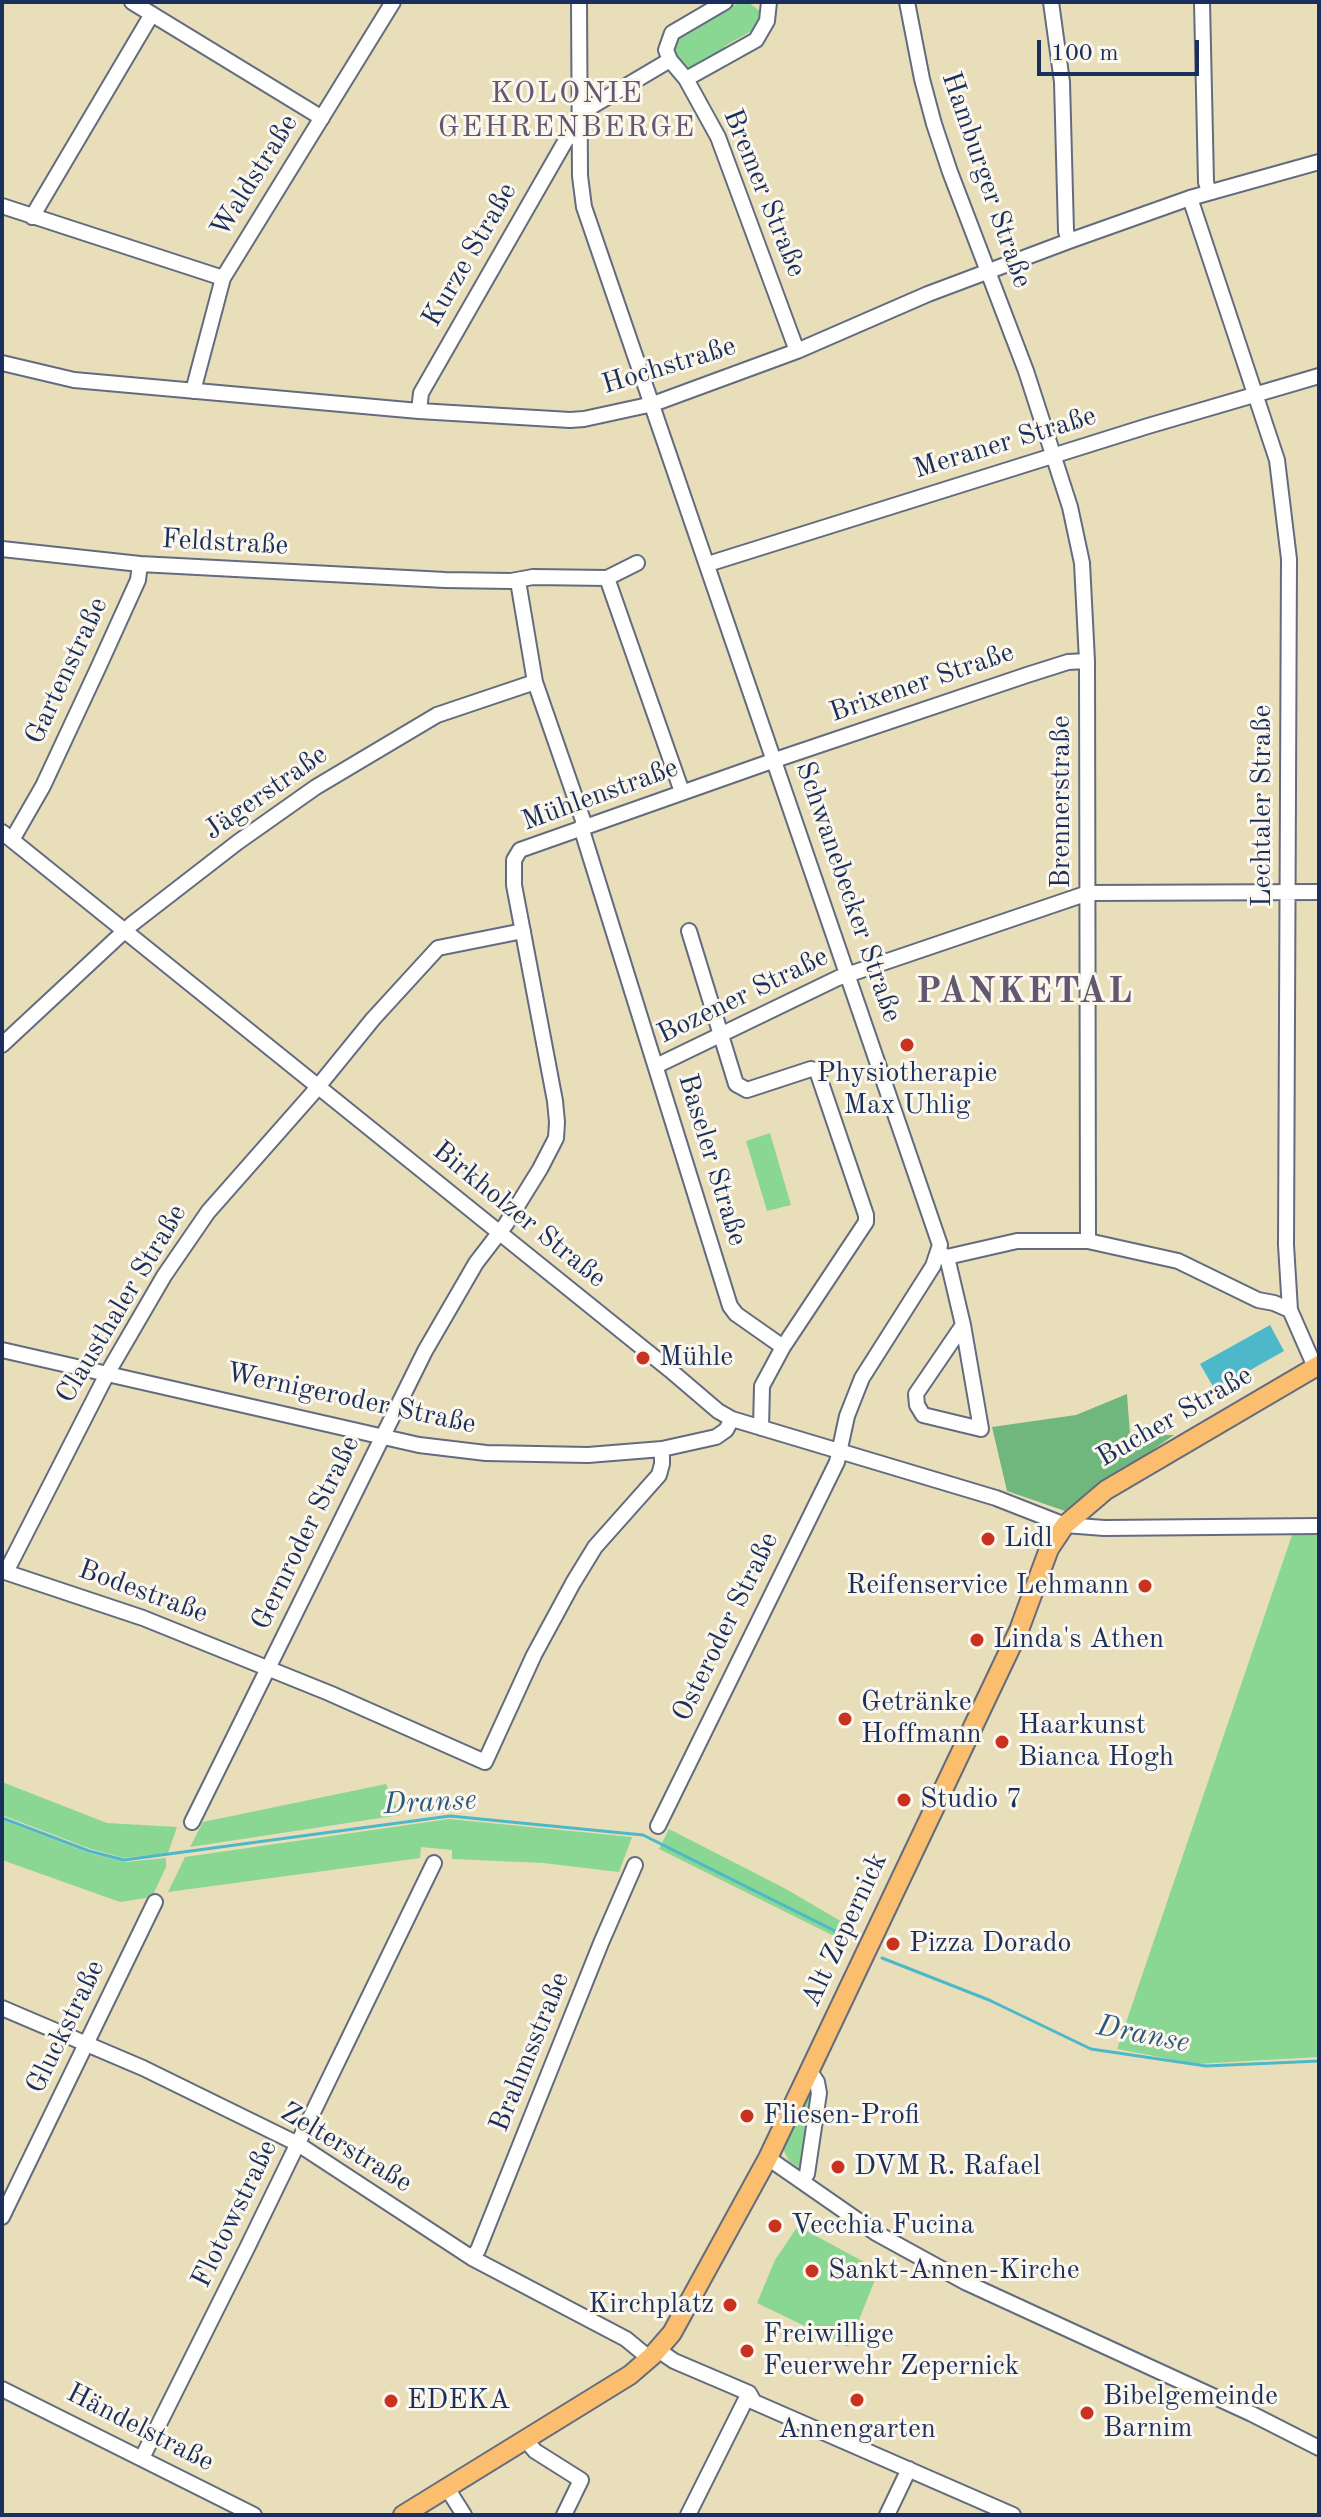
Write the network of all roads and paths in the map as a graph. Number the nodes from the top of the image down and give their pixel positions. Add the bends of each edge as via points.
1 (132, 2) edge
2 (393, 2) edge
3 (579, 2) edge
4 (725, 2) edge
5 (769, 2) edge
6 (907, 2) edge
7 (1051, 2) edge
8 (1202, 2) edge
9 (152, 14) junction
10 (670, 60) junction
11 (686, 79) junction
12 (580, 108) junction
13 (322, 118) junction
14 (580, 136) junction
15 (1319, 162) edge
16 (1209, 192) junction
17 (1190, 198) junction
18 (2, 206) edge
19 (32, 217) junction
20 (1069, 241) junction
21 (989, 271) junction
22 (223, 278) junction
23 (797, 351) junction
24 (2, 363) edge
25 (1026, 371) joint
26 (1319, 376) edge
27 (193, 391) junction
28 (1255, 394) junction
29 (653, 404) junction
30 (419, 411) junction
31 (1054, 455) junction
32 (2, 549) edge
33 (637, 563) dead end
34 (140, 564) junction
35 (708, 564) junction
36 (607, 578) junction
37 (518, 581) junction
38 (1087, 661) junction
39 (535, 682) junction
40 (775, 760) junction
41 (682, 792) junction
42 (583, 827) junction
43 (7, 836) edge
44 (1289, 892) junction
45 (1319, 892) edge
46 (1088, 893) junction
47 (124, 930) junction
48 (523, 931) junction
49 (689, 931) dead end
50 (849, 974) junction
51 (720, 1036) junction
52 (2, 1045) edge
53 (656, 1066) junction
54 (318, 1087) junction
55 (499, 1231) junction
56 (1088, 1241) junction
57 (943, 1255) junction
58 (1290, 1310) junction
59 (963, 1325) junction
60 (783, 1347) junction
61 (2, 1350) edge
62 (1317, 1366) edge
63 (107, 1374) junction
64 (732, 1419) junction
65 (761, 1428) junction
66 (382, 1437) junction
67 (662, 1449) junction
68 (840, 1451) junction
69 (1065, 1525) junction
70 (1319, 1526) edge
71 (4, 1571) edge
72 (269, 1668) junction
73 (192, 1822) dead end
74 (658, 1826) dead end
75 (434, 1863) dead end
76 (635, 1865) dead end
77 (155, 1902) dead end
78 (2, 2008) edge
79 (86, 2044) junction
80 (809, 2070) junction
81 (298, 2144) junction
82 (768, 2158) junction
83 (802, 2181) junction
84 (2, 2217) edge
85 (472, 2258) junction
86 (654, 2354) junction
87 (2, 2389) edge
88 (749, 2393) junction
89 (525, 2439) junction
90 (1318, 2444) edge
91 (142, 2458) junction
92 (909, 2469) junction
93 (447, 2488) junction
94 (254, 2515) edge
95 (403, 2515) edge
96 (464, 2515) edge
97 (564, 2515) edge
98 (688, 2515) edge
99 (887, 2515) edge
100 (1013, 2515) edge

1 - 9 street
2 - 13 street, Waldstraße
3 - 12 street, Schwanebecker Straße
4 - 10 street via 672,33 666,50
5 - 11 street via 767,21 756,40
6 - 21 street, Hamburger Straße via 934,124
7 - 20 street via 1062,82
8 - 16 street
9 - 13 street
9 - 19 street
10 - 11 street, Bremer Straße
10 - 12 street via 589,108
11 - 23 street, Bremer Straße via 718,137
12 - 14 street, Schwanebecker Straße
13 - 22 street, Waldstraße
14 - 29 street, Schwanebecker Straße via 584,207
14 - 30 street, Kurze Straße via 566,140 421,393
15 - 16 street, Hochstraße
16 - 17 street, Hochstraße
17 - 20 street, Hochstraße
17 - 28 street, Lechtaler Straße
18 - 19 street
19 - 22 street
20 - 21 street, Hochstraße
21 - 23 street, Hochstraße
21 - 25 street, Hamburger Straße
22 - 27 street, Waldstraße
23 - 29 street, Hochstraße
24 - 27 street, Hochstraße via 74,380
25 - 31 street, Brennerstraße
26 - 28 street, Meraner Straße
27 - 30 street, Hochstraße
28 - 31 street, Meraner Straße
28 - 44 street, Lechtaler Straße via 1277,460 1289,559
29 - 30 street, Hochstraße via 570,420
29 - 35 street, Schwanebecker Straße
31 - 35 street, Meraner Straße
31 - 38 street, Brennerstraße via 1082,563
32 - 34 street, Feldstraße
33 - 36 street
34 - 37 street, Feldstraße
34 - 43 street, Gartenstraße via 138,580 43,786
35 - 40 street, Schwanebecker Straße
36 - 37 street, Feldstraße
36 - 41 street
37 - 39 street, Baseler Straße
38 - 40 street, Brixener Straße via 1041,670
38 - 46 street, Brennerstraße
39 - 42 street, Baseler Straße
39 - 47 street, Jägerstraße via 442,713 303,796
40 - 41 street, Mühlenstraße
40 - 50 street, Schwanebecker Straße
41 - 42 street, Mühlenstraße
42 - 48 street, Mühlenstraße via 534,843 514,860
42 - 53 street, Baseler Straße
43 - 47 street, Birkholzer Straße
44 - 45 street, Bozener Straße
44 - 46 street, Bozener Straße
44 - 58 street, Lechtaler Straße
46 - 50 street, Bozener Straße
46 - 56 street, Brennerstraße
47 - 52 street, Jägerstraße
47 - 54 street, Birkholzer Straße
48 - 54 street via 438,948
48 - 55 street, Mühlenstraße via 557,1127 552,1150
49 - 51 street
50 - 51 street, Bozener Straße
50 - 57 street, Schwanebecker Straße
51 - 53 street, Bozener Straße
51 - 60 street via 740,1089 817,1071 866,1215 853,1244
53 - 60 street, Baseler Straße via 730,1306
54 - 55 street, Birkholzer Straße
54 - 63 street, Clausthaler Straße via 208,1212
55 - 64 street, Birkholzer Straße
55 - 66 street, Gernroder Straße via 444,1317
56 - 57 street via 1017,1241
56 - 58 street via 1178,1261
57 - 59 street, Schwanebecker Straße
57 - 68 street, Osteroder Straße via 862,1378
58 - 62 street
59 - 59 street, Schwanebecker Straße via 971,1362 981,1429 923,1415 917,1405 916,1394
60 - 65 street via 762,1386
61 - 63 street, Wernigeroder Straße
62 - 69 main road, Bucher Straße via 1106,1490
63 - 66 street, Wernigeroder Straße
63 - 71 street, Clausthaler Straße
64 - 65 street, Birkholzer Straße
64 - 67 street, Wernigeroder Straße via 716,1437
65 - 68 street, Birkholzer Straße
66 - 67 street, Wernigeroder Straße via 524,1455
66 - 72 street, Gernroder Straße
67 - 72 street, Bodestraße via 659,1475 595,1547 573,1583 485,1762
68 - 69 street, Birkholzer Straße via 996,1498
68 - 74 street, Osteroder Straße
69 - 70 street, Birkholzer Straße
69 - 80 main road, Alt Zepernick via 1049,1549 1019,1630
71 - 72 street, Bodestraße
72 - 73 street, Gernroder Straße
75 - 81 street, Flotowstraße
76 - 85 street, Brahmsstraße
77 - 79 street, Gluckstraße
78 - 79 street, Zelterstraße
79 - 81 street, Zelterstraße
79 - 84 street, Gluckstraße
80 - 82 main road, Alt Zepernick
80 - 83 street via 819,2093
81 - 85 street, Zelterstraße
81 - 91 street, Flotowstraße
82 - 83 street
82 - 86 main road, Alt Zepernick via 672,2333
83 - 90 street via 876,2233 967,2283
85 - 86 street, Zelterstraße
86 - 88 street, Zelterstraße
86 - 89 main road, Alt Zepernick via 607,2390
87 - 91 street, Händelstraße
88 - 92 street, Zelterstraße via 754,2402
88 - 98 street
89 - 93 main road, Alt Zepernick
89 - 97 street via 581,2480
91 - 94 street, Händelstraße
92 - 99 street
92 - 100 street, Zelterstraße
93 - 95 main road, Alt Zepernick
93 - 96 street

